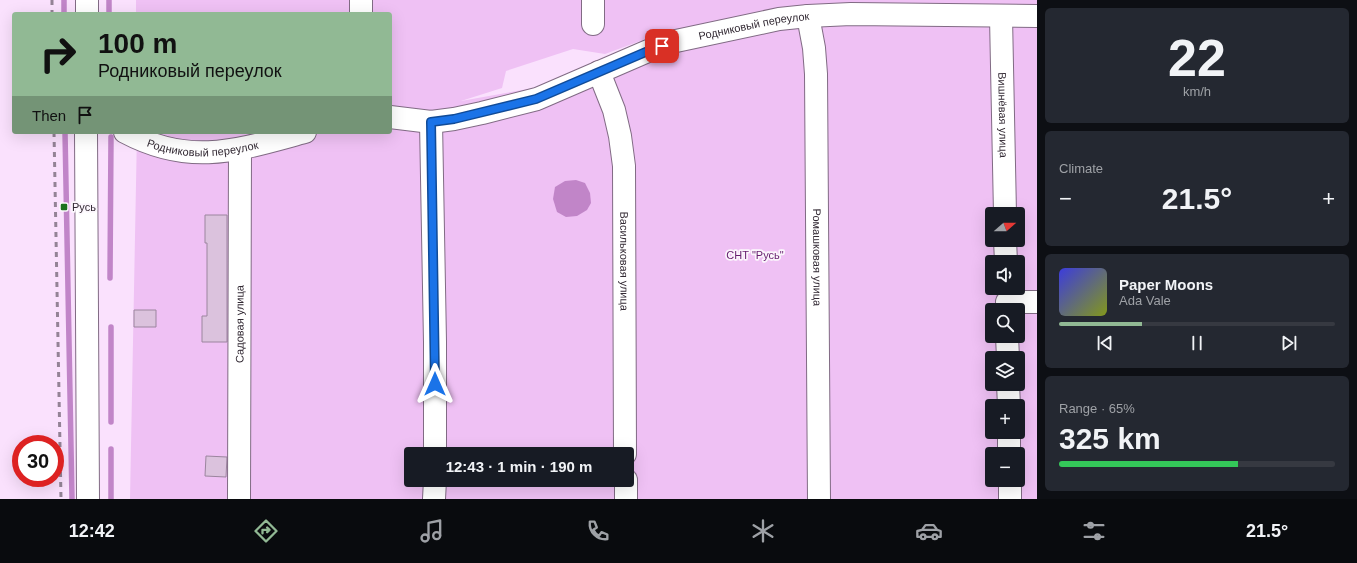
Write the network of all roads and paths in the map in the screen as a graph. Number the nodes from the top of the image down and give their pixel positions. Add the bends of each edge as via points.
1 (87, 0) edge
2 (361, 0) edge
3 (593, 0) edge
4 (87, 12) edge
5 (361, 12) edge
6 (808, 16) junction
7 (1037, 16) edge
8 (1001, 17) junction
9 (593, 24) dead end
10 (599, 72) junction
11 (392, 117) edge
12 (431, 122) junction
13 (86, 134) edge
14 (129, 134) edge
15 (298, 134) edge
16 (240, 149) junction
17 (1005, 207) edge
18 (1007, 300) edge
19 (1037, 302) edge
20 (435, 447) edge
21 (625, 447) edge
22 (434, 487) edge
23 (626, 487) edge
24 (1010, 487) edge
25 (88, 499) edge
26 (239, 499) edge
27 (434, 499) edge
28 (626, 499) edge
29 (819, 499) edge
30 (1010, 499) edge

1 - 4 street
2 - 5 street
3 - 9 street
6 - 8 street, Родниковый переулок via 851,14
6 - 10 street, Родниковый переулок via 779,19 676,41
6 - 29 street, Ромашковая улица via 816,74
7 - 8 street, Родниковый переулок
8 - 17 street, Вишнёвая улица
10 - 12 street, Родниковый переулок via 536,99
10 - 21 street, Васильковая улица via 614,110 624,166
11 - 12 street, Родниковый переулок
12 - 20 street
13 - 25 street
14 - 16 street, Родниковый переулок via 168,149 211,153
15 - 16 street, Родниковый переулок
16 - 26 street, Садовая улица
18 - 19 street
22 - 27 street
23 - 28 street
24 - 30 street

